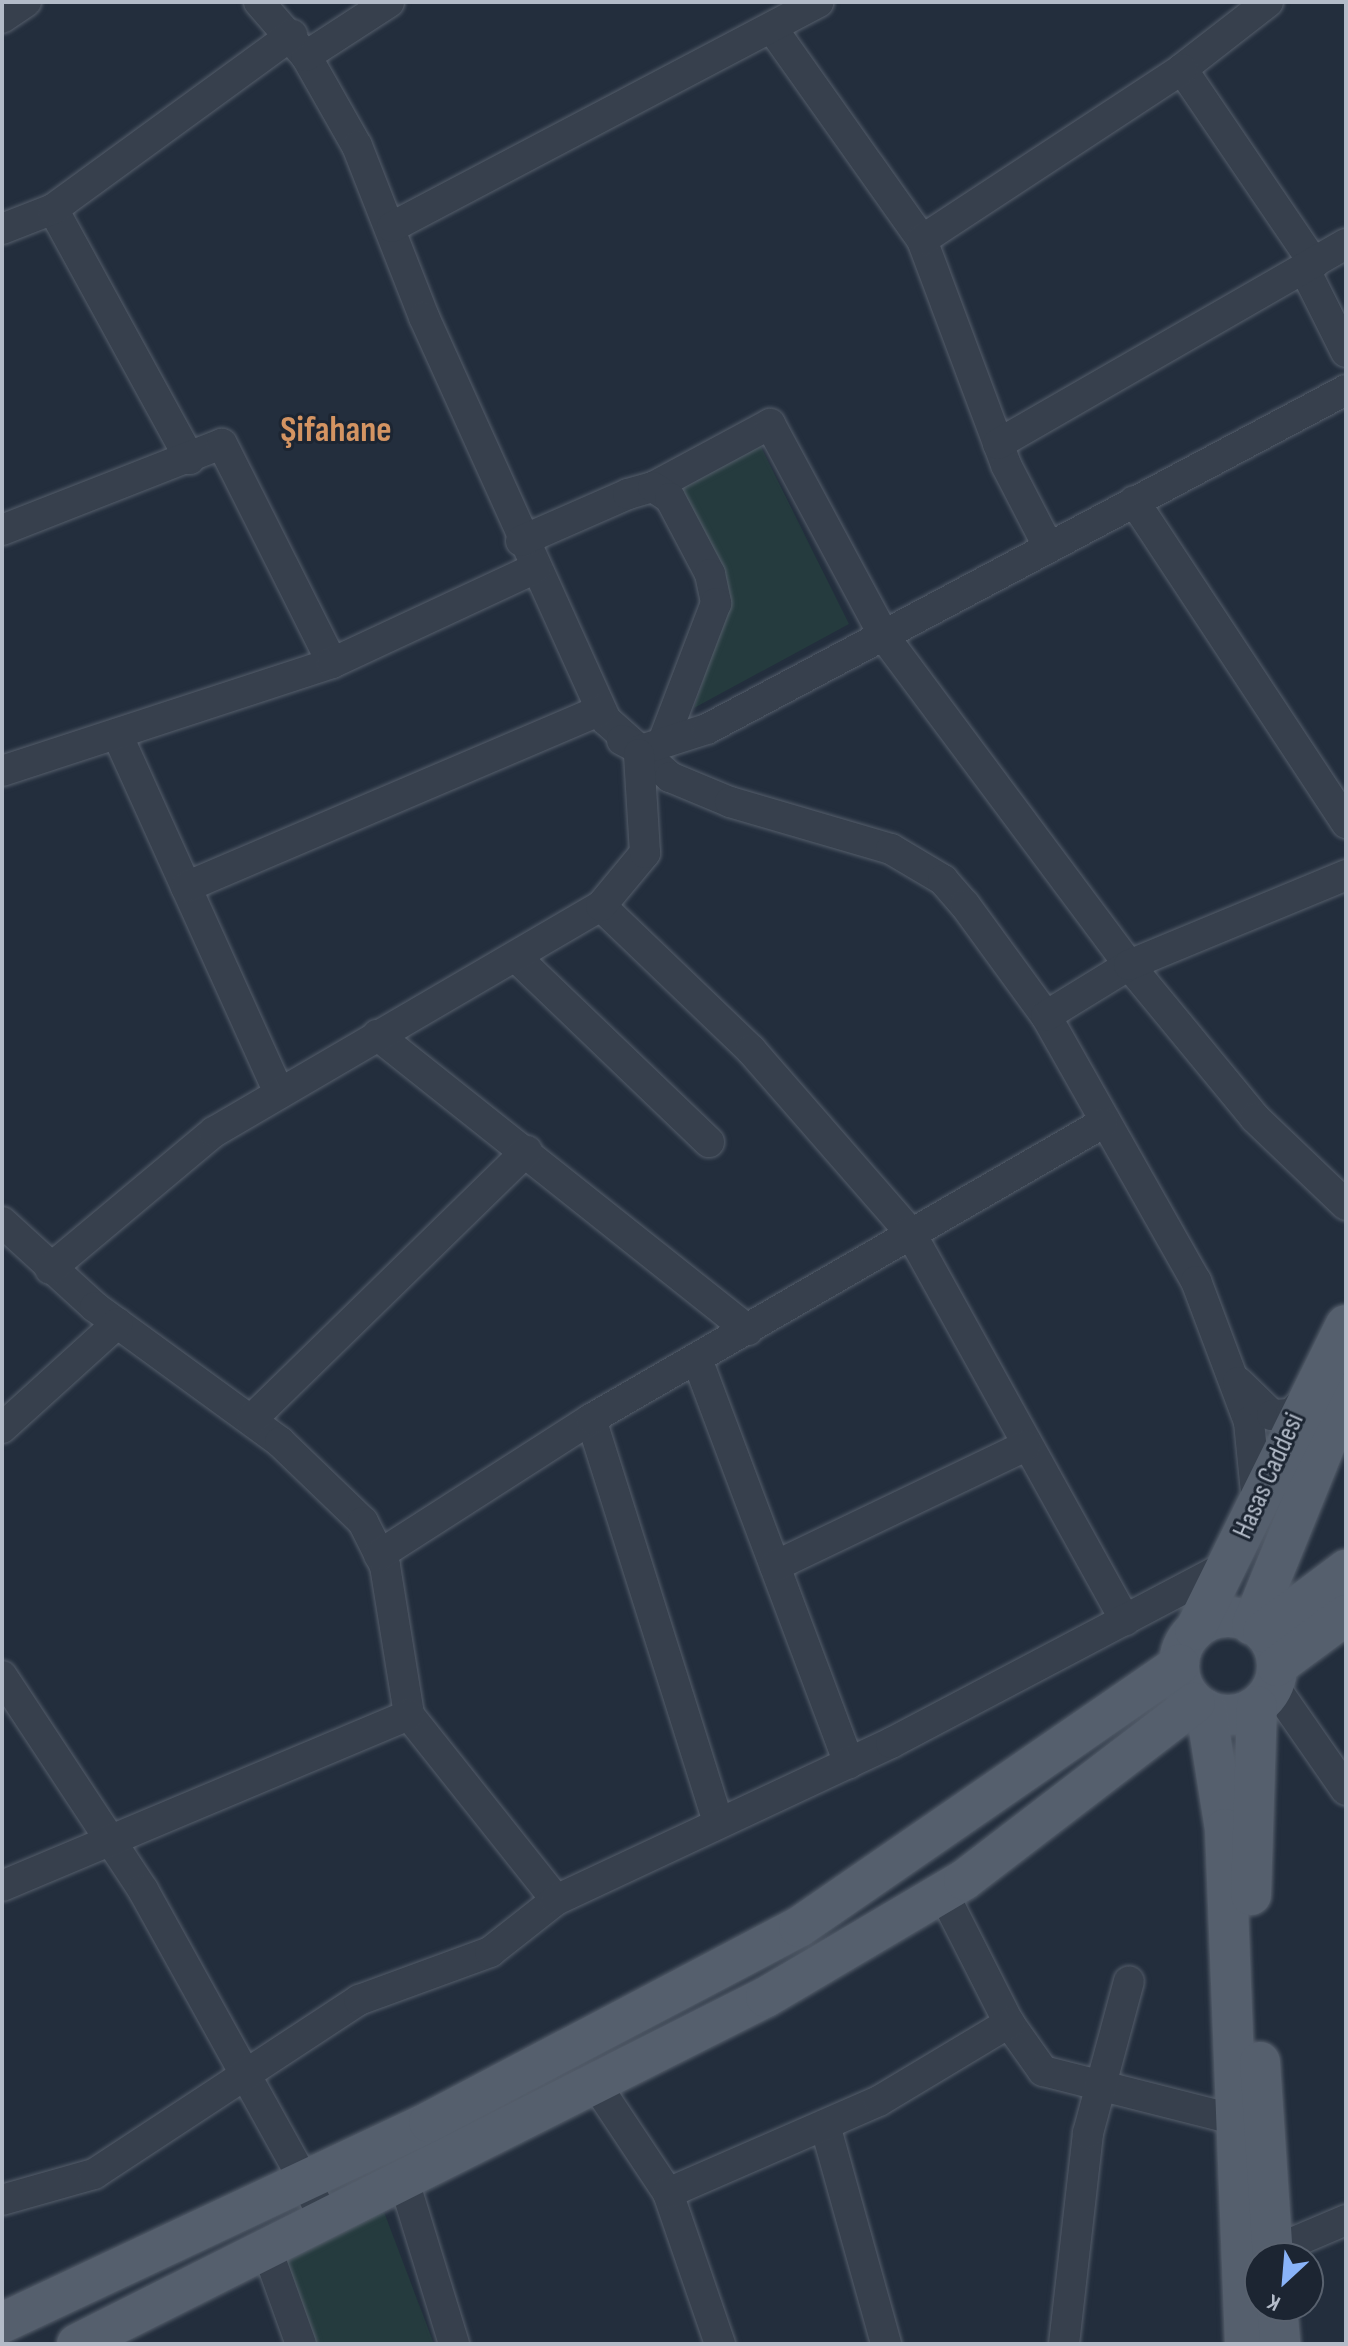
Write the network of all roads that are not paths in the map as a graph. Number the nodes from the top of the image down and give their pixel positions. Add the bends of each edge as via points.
1 (26, 2) edge
2 (259, 2) edge
3 (389, 2) edge
4 (818, 2) edge
5 (1268, 2) edge
6 (2, 18) edge
7 (774, 31) junction
8 (299, 46) junction
9 (1182, 69) junction
10 (53, 209) junction
11 (392, 227) junction
12 (2, 229) edge
13 (922, 240) junction
14 (1346, 244) edge
15 (1309, 266) junction
16 (1346, 352) edge
17 (1346, 390) edge
18 (998, 444) junction
19 (190, 459) junction
20 (653, 487) junction
21 (1134, 501) junction
22 (2, 530) edge
23 (521, 541) junction
24 (1048, 546) junction
25 (536, 568) junction
26 (886, 639) junction
27 (332, 663) junction
28 (601, 710) junction
29 (117, 734) junction
30 (641, 745) junction
31 (2, 771) edge
32 (1346, 823) edge
33 (1346, 875) edge
34 (186, 887) junction
35 (601, 906) junction
36 (517, 958) junction
37 (1129, 965) junction
38 (1046, 1016) junction
39 (377, 1035) junction
40 (279, 1093) junction
41 (1103, 1123) junction
42 (709, 1142) dead end
43 (527, 1151) junction
44 (1346, 1205) edge
45 (2, 1222) edge
46 (910, 1232) junction
47 (50, 1269) junction
48 (118, 1323) junction
49 (1346, 1325) edge
50 (748, 1330) junction
51 (697, 1359) junction
52 (1234, 1377) junction
53 (1346, 1394) edge
54 (1303, 1402) junction
55 (252, 1419) junction
56 (591, 1419) junction
57 (2, 1428) edge
58 (1026, 1446) junction
59 (1257, 1502) junction
60 (379, 1555) junction
61 (1229, 1565) junction
62 (775, 1566) junction
63 (1346, 1570) edge
64 (1346, 1615) edge
65 (1125, 1620) junction
66 (1187, 1647) junction
67 (1264, 1663) junction
68 (2, 1676) edge
69 (1201, 1706) junction
70 (409, 1715) junction
71 (849, 1763) junction
72 (1345, 1786) edge
73 (718, 1821) junction
74 (111, 1846) junction
75 (2, 1886) edge
76 (943, 1893) junction
77 (556, 1900) junction
78 (1129, 1981) dead end
79 (1009, 2023) junction
80 (247, 2076) junction
81 (595, 2083) junction
82 (1101, 2086) junction
83 (1236, 2120) junction
84 (825, 2125) junction
85 (403, 2178) junction
86 (301, 2179) junction
87 (668, 2193) junction
88 (2, 2200) edge
89 (325, 2218) junction
90 (1346, 2220) edge
91 (1272, 2242) edge
92 (1299, 2242) edge
93 (266, 2247) junction
94 (1278, 2322) edge
95 (2, 2323) edge
96 (77, 2344) edge
97 (301, 2344) edge
98 (454, 2344) edge
99 (720, 2344) edge
100 (886, 2344) edge
101 (1064, 2344) edge
102 (1245, 2344) edge
103 (1280, 2344) edge

1 - 6 street
2 - 8 street
3 - 8 street
4 - 7 street
5 - 9 street
7 - 11 street
7 - 13 street
8 - 10 street
8 - 11 street
9 - 13 street
9 - 15 street
10 - 12 street
10 - 19 street
11 - 23 street
13 - 18 street
14 - 15 street
15 - 16 street
15 - 18 street
17 - 21 street
18 - 24 street
19 - 22 street
19 - 27 street via 222,444
20 - 23 street
20 - 26 street via 770,424
20 - 30 street via 670,498 710,574 716,603
21 - 24 street
21 - 32 street
23 - 25 street
24 - 26 street
25 - 27 street
25 - 28 street
26 - 30 street via 707,729
26 - 37 street
27 - 29 street
28 - 30 street
28 - 34 street
29 - 31 street
29 - 34 street
30 - 35 street via 645,853
30 - 38 street via 670,777 921,864 965,905
33 - 37 street
34 - 40 street
35 - 36 street
35 - 46 street via 751,1050
36 - 39 street
36 - 42 street
37 - 38 street
37 - 44 street via 1255,1118
38 - 41 street
39 - 40 street
39 - 43 street
40 - 47 street via 146,1182
41 - 46 street
41 - 52 street via 1196,1281
43 - 50 street
43 - 55 street
45 - 47 street
46 - 50 street
46 - 58 street
47 - 48 street
48 - 55 street
48 - 57 street
49 - 54 main road, Hasas Caddesi
50 - 51 street
51 - 56 street
51 - 62 street
52 - 54 street via 1272,1415 1291,1414
52 - 59 street via 1249,1422
53 - 67 main road, Hasas Caddesi
54 - 59 main road, Hasas Caddesi
55 - 60 street via 326,1482 363,1522
56 - 60 street
56 - 73 street
58 - 62 street
58 - 65 street
59 - 61 main road, Hasas Caddesi
60 - 70 street
61 - 65 street
61 - 66 main road, Hasas Caddesi
62 - 71 street
63 - 67 main road
64 - 67 main road
65 - 71 street
66 - 67 main road via 1214,1619
66 - 69 main road
66 - 86 main road via 799,1927 429,2122
67 - 69 main road via 1231,1715
67 - 72 street
67 - 91 main road via 1250,1922
68 - 74 street
69 - 76 main road
69 - 83 main road via 1225,1829
70 - 74 street
70 - 77 street
71 - 73 street
73 - 77 street
74 - 75 street
74 - 80 street
76 - 79 street
76 - 81 main road via 766,1997
77 - 80 street via 490,1952 359,2000
78 - 82 street
79 - 82 street via 1043,2071
79 - 84 street
80 - 86 street
80 - 88 street via 94,2174
81 - 85 main road
81 - 87 street
82 - 83 street
82 - 101 street via 1088,2133
83 - 102 main road
84 - 87 street
84 - 100 street
85 - 89 main road
85 - 98 street
86 - 89 street
86 - 95 main road
87 - 99 street
89 - 93 main road
90 - 92 street
93 - 96 main road
93 - 97 street
94 - 103 main road

